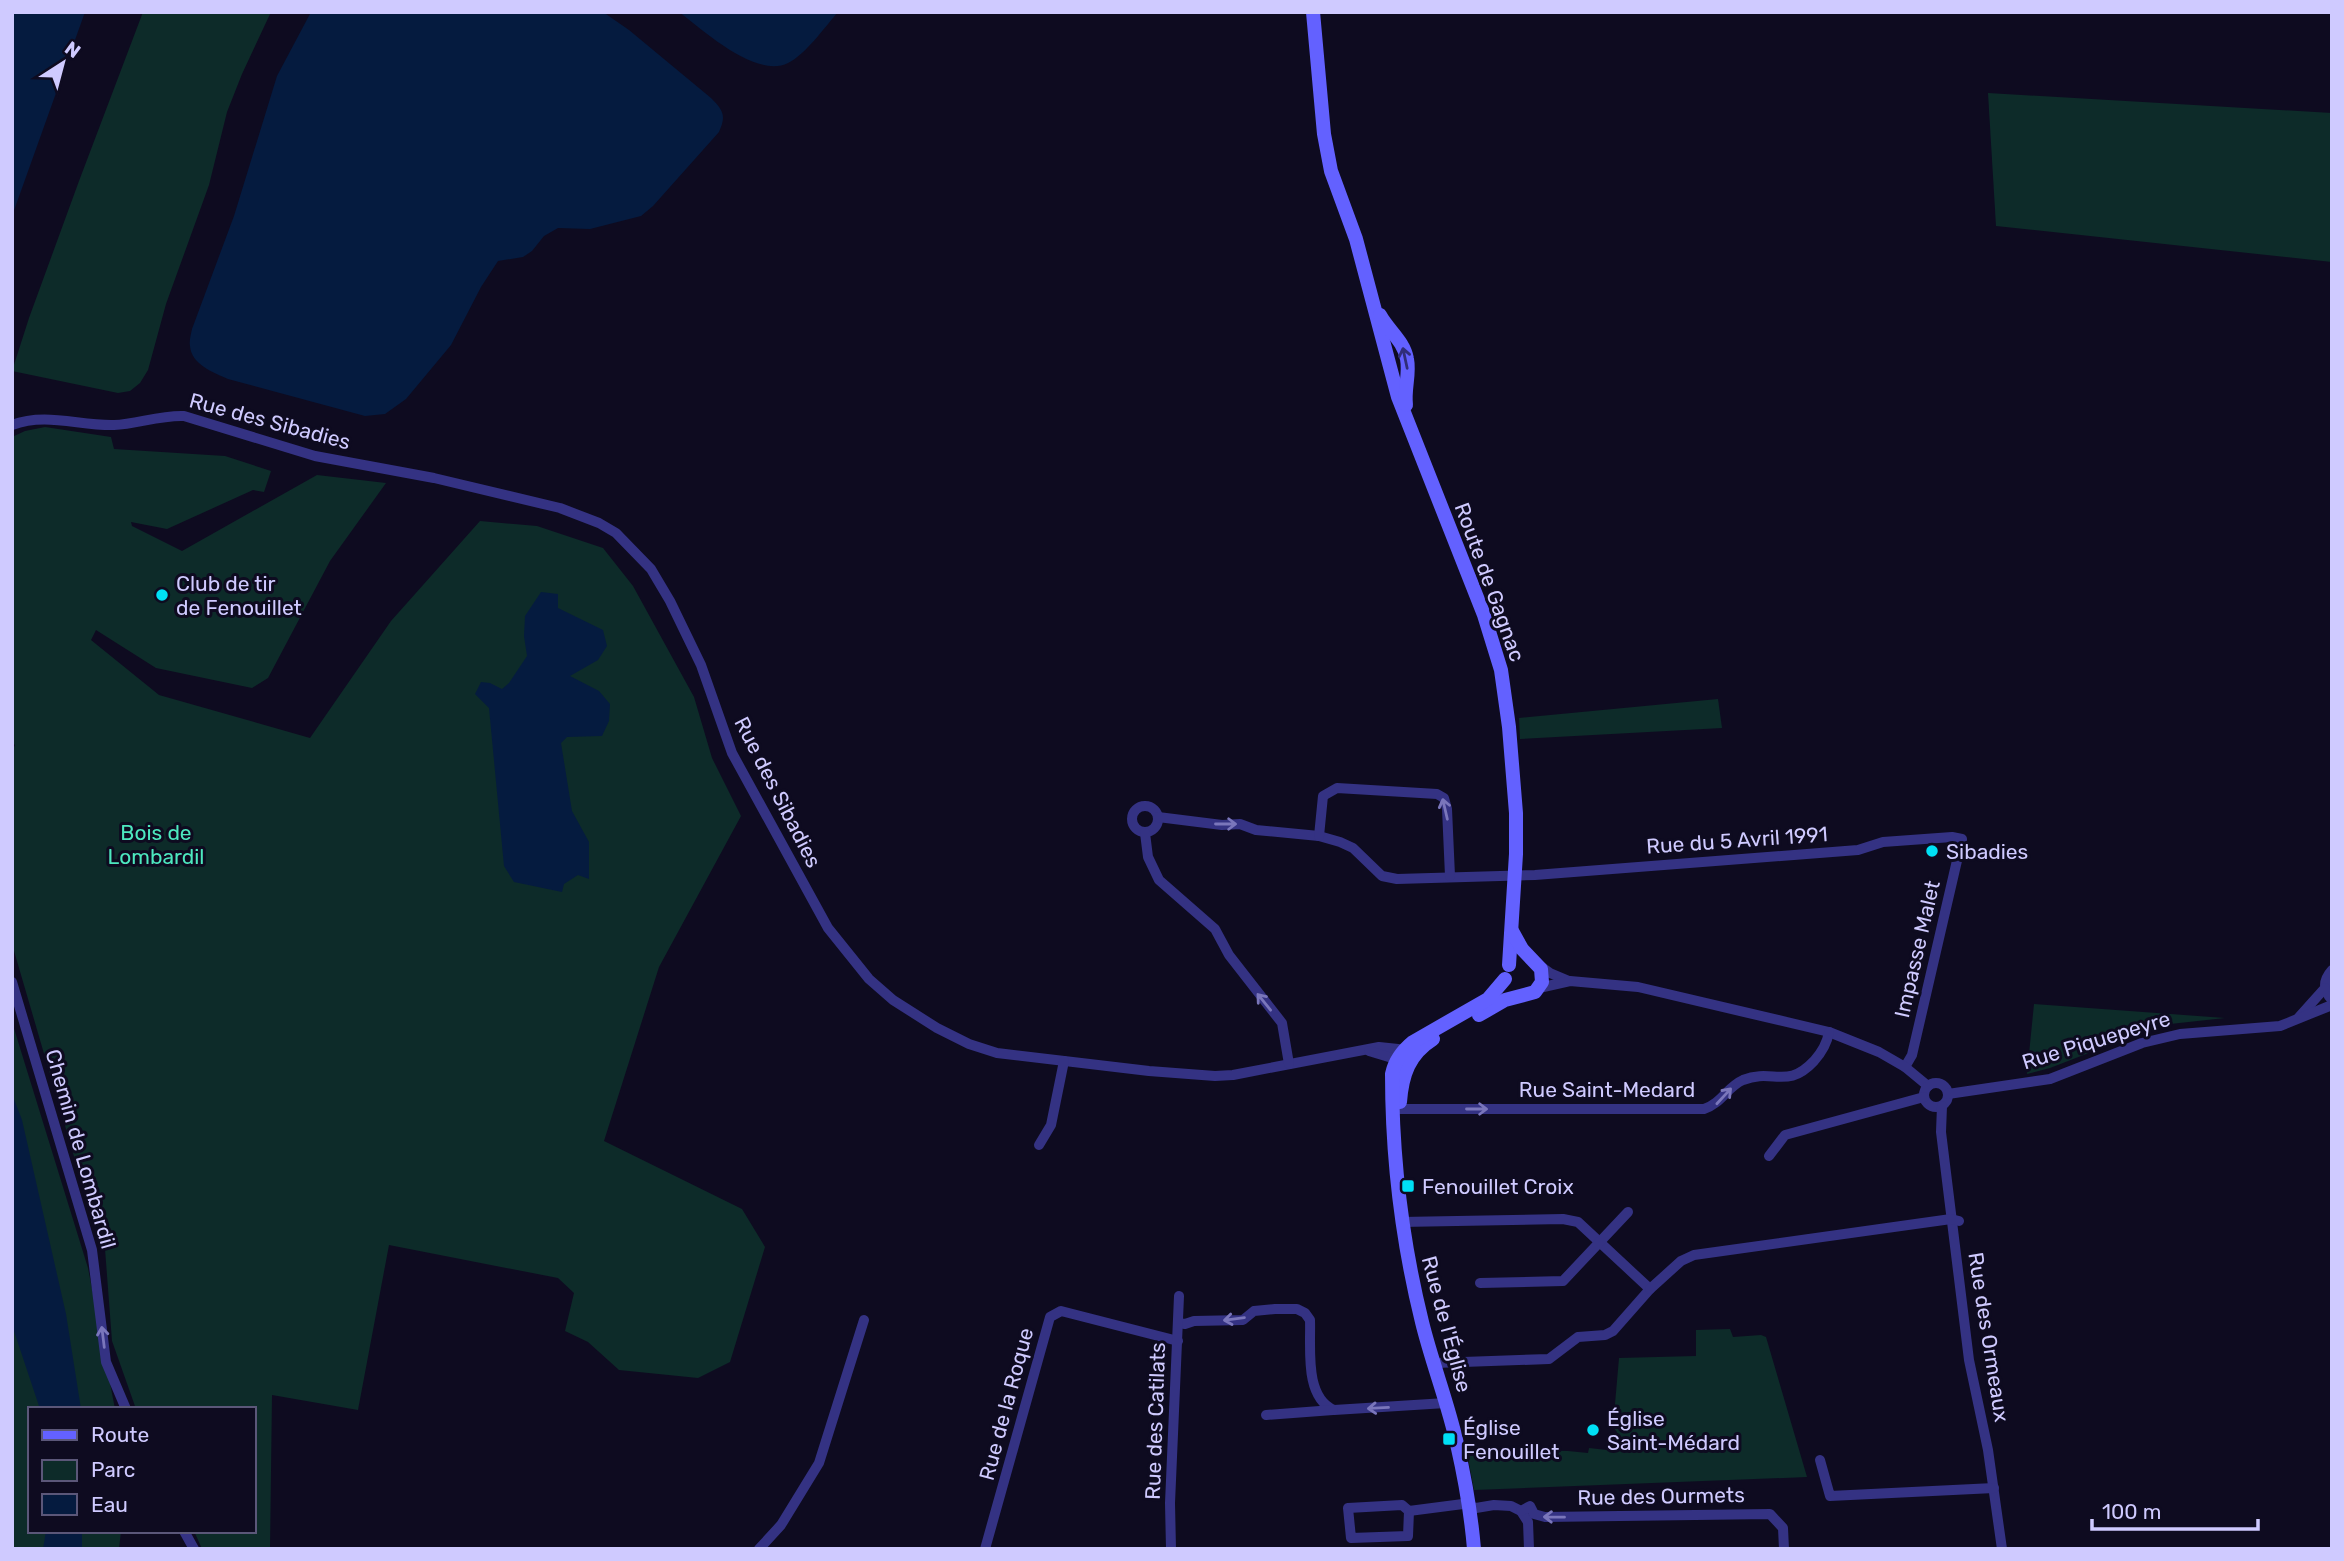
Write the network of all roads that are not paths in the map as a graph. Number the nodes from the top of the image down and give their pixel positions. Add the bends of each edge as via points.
1 (1313, 12) edge
2 (12, 425) edge
3 (1158, 817) junction
4 (1145, 833) junction
5 (1319, 836) junction
6 (1962, 839) joint
7 (1514, 875) junction
8 (1450, 876) junction
9 (1511, 929) junction
10 (1534, 961) junction
11 (2332, 970) edge
12 (1507, 972) junction
13 (1570, 981) junction
14 (12, 982) edge
15 (1539, 988) junction
16 (2325, 988) junction
17 (1523, 996) junction
18 (2332, 1003) edge
19 (2297, 1020) junction
20 (1829, 1032) junction
21 (1403, 1058) junction
22 (1064, 1061) junction
23 (1289, 1064) junction
24 (1905, 1067) junction
25 (1928, 1086) junction
26 (1948, 1094) junction
27 (1926, 1101) junction
28 (1941, 1106) junction
29 (1400, 1109) junction
30 (1941, 1132) junction
31 (1039, 1145) dead end
32 (1769, 1156) dead end
33 (1628, 1212) dead end
34 (1955, 1220) junction
35 (1401, 1222) junction
36 (1601, 1242) junction
37 (1480, 1283) dead end
38 (1650, 1289) junction
39 (1179, 1296) dead end
40 (864, 1320) dead end
41 (1178, 1324) junction
42 (1178, 1341) junction
43 (1435, 1363) junction
44 (1446, 1403) junction
45 (124, 1405) edge
46 (1334, 1410) junction
47 (1266, 1415) dead end
48 (1820, 1460) dead end
49 (1994, 1488) junction
50 (1470, 1506) junction
51 (1409, 1511) junction
52 (1521, 1511) junction
53 (185, 1533) edge
54 (194, 1549) edge
55 (759, 1549) edge
56 (985, 1549) edge
57 (1171, 1549) edge
58 (1474, 1549) edge
59 (1529, 1549) edge
60 (1784, 1549) edge
61 (2002, 1549) edge

1 - 7 main road, Route de Gagnac via 1331,171 1356,239 1398,397 1501,670 1516,813
2 - 22 street, Rue des Sibadies via 46,418 117,425 184,416 315,457 503,493 579,514 616,533 651,569 670,601 701,665 732,753 828,928 848,955 893,1000 958,1039 997,1053
3 - 4 street via 1156,826
3 - 4 street via 1151,807 1135,810 1132,823
3 -> 5 street, Rue du 5 Avril 1991
23 -> 4 street via 1282,1023 1228,954 1215,929 1159,880 1148,857
5 - 8 street, Rue du 5 Avril 1991 via 1353,848 1382,876
8 -> 5 street via 1447,809 1444,798 1437,794 1337,788 1323,796
6 - 7 street, Rue du 5 Avril 1991
6 - 24 street, Impasse Malet via 1912,1055
7 - 8 street, Rue du 5 Avril 1991
7 - 9 main road, Route de Gagnac
9 - 10 main road via 1516,942
9 - 12 main road, Route de Gagnac
10 - 12 main road via 1518,958
10 - 13 street
10 - 15 main road via 1543,976
11 - 16 street
12 - 17 main road via 1511,991
12 - 21 main road via 1488,999 1429,1032
13 - 15 street
13 - 20 street via 1638,987
45 -> 14 street, Chemin de Lombardil via 106,1362 92,1250
15 - 17 main road
16 - 18 street, Rue Piquepeyre
16 - 19 street
17 - 21 main road via 1505,1000
18 - 19 street, Rue Piquepeyre
19 - 26 street, Rue Piquepeyre via 2280,1026 2180,1034 2142,1043 2050,1079
20 - 24 street
29 -> 20 street, Rue Saint-Medard via 1704,1109 1716,1105 1744,1080 1802,1074 1822,1052
21 - 23 street, Rue des Sibadies via 1391,1047 1379,1047
21 - 29 main road, Rue de l'Église
22 - 23 street, Rue des Sibadies via 1215,1076
22 - 31 street via 1051,1125
24 - 25 street
25 - 26 street via 1940,1084
25 - 27 street
26 - 28 street
27 - 28 street via 1935,1108
27 - 30 street, Rue des Ormeaux
27 - 32 street via 1785,1135
28 - 30 street, Rue des Ormeaux
29 - 35 main road, Rue de l'Église via 1396,1150
30 - 34 street, Rue des Ormeaux
33 - 36 street
34 - 38 street via 1694,1255
34 - 49 street, Rue des Ormeaux via 1969,1360
35 - 36 street via 1563,1219 1578,1222
35 - 43 main road, Rue de l'Église
36 - 37 street via 1563,1282
36 - 38 street
38 - 43 street via 1613,1331 1578,1338 1549,1359
39 - 41 street, Rue des Catilats
40 - 55 street via 819,1463 781,1525
41 - 42 street, Rue des Catilats
46 -> 41 street via 1319,1400 1313,1387 1306,1313 1265,1310 1254,1311 1243,1320
42 - 56 street, Rue de la Roque via 1061,1311 1050,1317
42 - 57 street, Rue des Catilats
43 - 44 main road, Rue de l'Église
44 -> 46 street
44 - 50 main road, Rue de l'Église
46 - 47 street
48 - 49 street via 1830,1496
49 - 61 street, Rue des Ormeaux
50 - 51 street, Rue des Ourmets
50 - 52 street, Rue des Ourmets via 1502,1505
50 - 58 main road, Rue de l'Église
51 - 51 street, Rue des Ourmets via 1402,1505 1348,1508 1351,1538 1408,1536
52 - 59 street via 1528,1522
60 -> 52 street, Rue des Ourmets via 1783,1528 1770,1514 1545,1517 1534,1514 1530,1506
53 - 54 street

